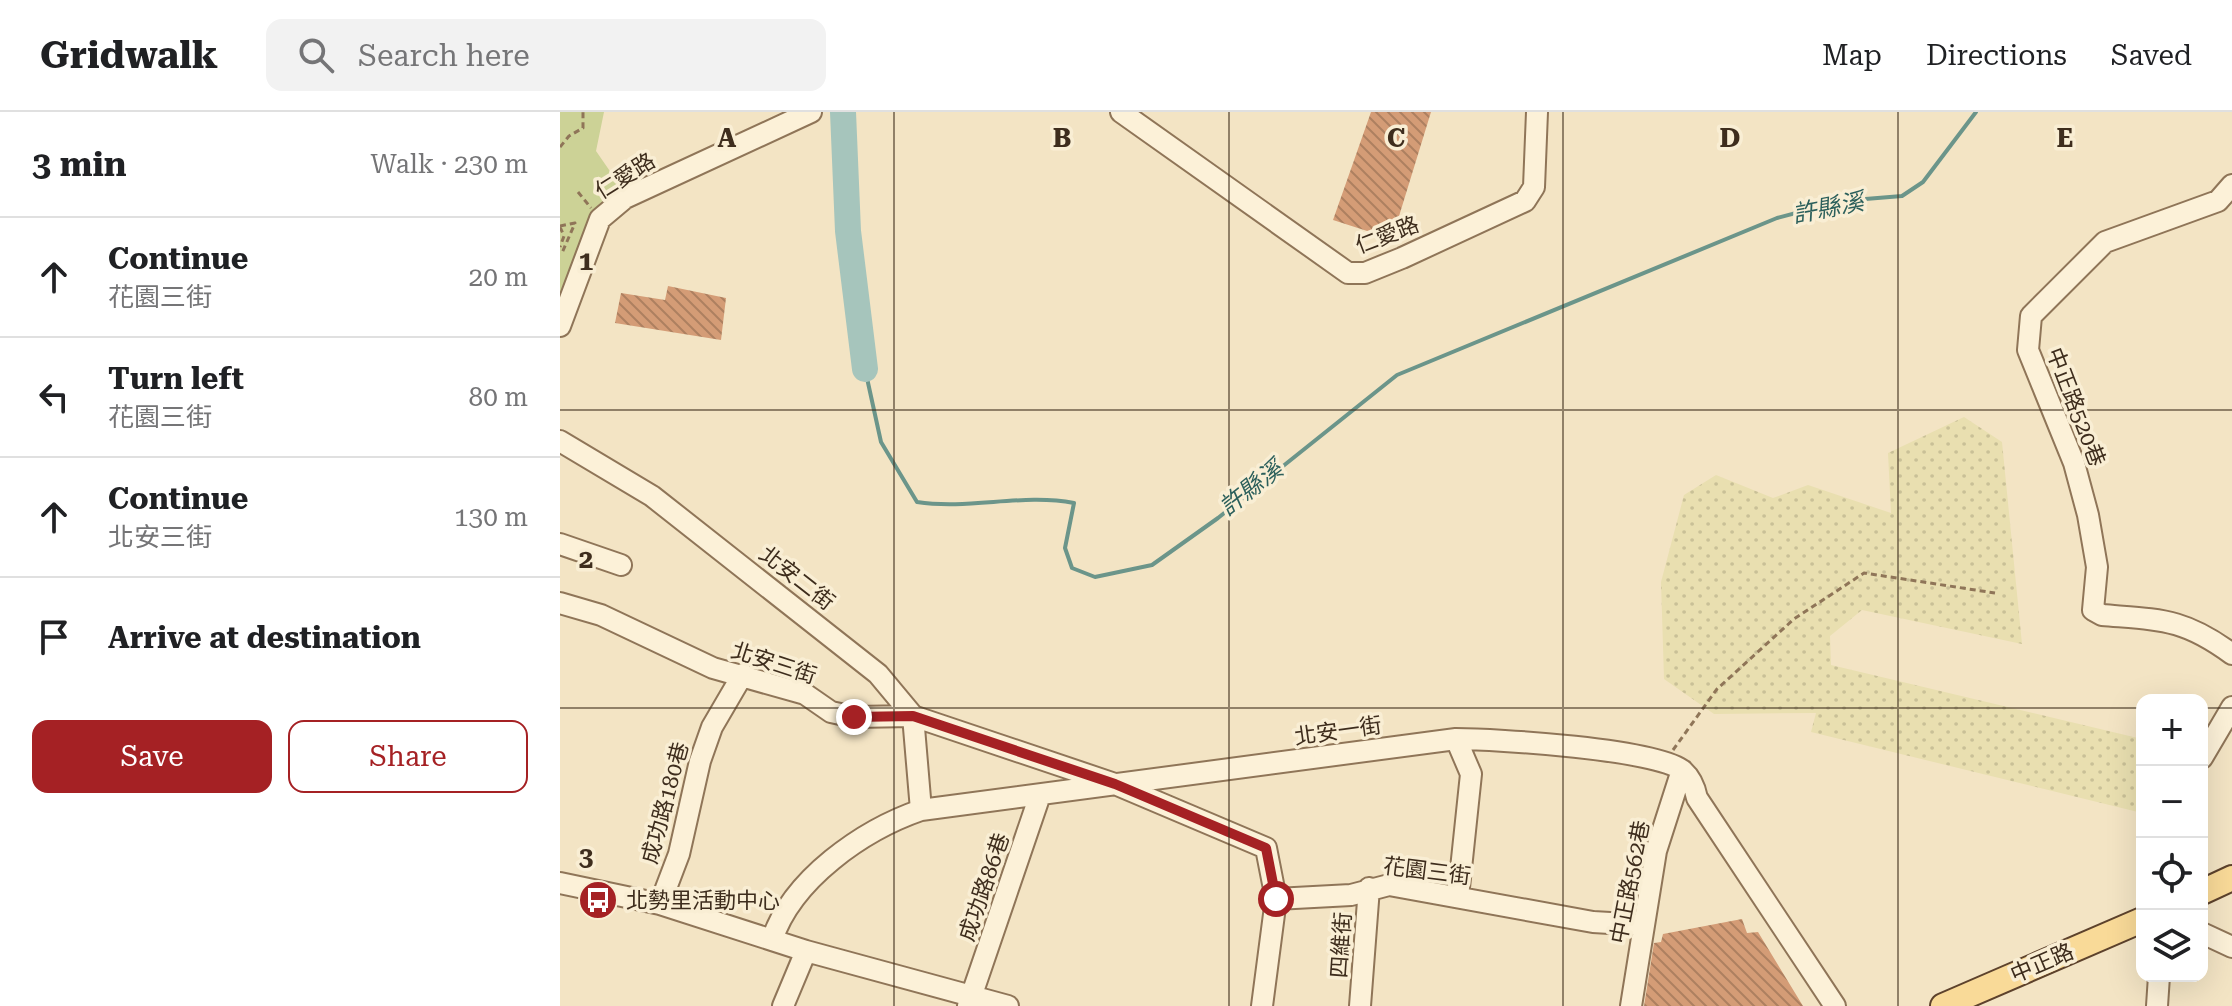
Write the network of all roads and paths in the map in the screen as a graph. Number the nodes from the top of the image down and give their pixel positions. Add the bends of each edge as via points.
1 (583, 112) edge
2 (811, 112) edge
3 (1121, 112) edge
4 (1537, 112) edge
5 (560, 147) edge
6 (2232, 185) edge
7 (560, 227) edge
8 (561, 250) edge
9 (560, 259) edge
10 (560, 326) edge
11 (560, 441) edge
12 (560, 544) edge
13 (621, 565) dead end
14 (1995, 593) dead end
15 (560, 603) edge
16 (2232, 654) edge
17 (743, 674) junction
18 (2232, 707) edge
19 (913, 716) junction
20 (1456, 739) junction
21 (2208, 748) edge
22 (1673, 766) junction
23 (1115, 784) junction
24 (1040, 795) junction
25 (921, 810) junction
26 (2232, 878) edge
27 (560, 883) edge
28 (1369, 888) junction
29 (2208, 889) edge
30 (1458, 897) junction
31 (1276, 899) junction
32 (660, 904) junction
33 (2136, 923) edge
34 (1644, 925) junction
35 (2208, 936) edge
36 (772, 940) junction
37 (2232, 947) edge
38 (806, 951) junction
39 (2159, 982) edge
40 (971, 1000) edge
41 (783, 1006) edge
42 (1008, 1006) edge
43 (1262, 1006) edge
44 (1360, 1006) edge
45 (1631, 1006) edge
46 (1835, 1006) edge
47 (1943, 1006) edge
48 (2157, 1006) edge

1 - 5 path via 583,128
2 - 10 street, 仁愛路 via 625,198 600,219
3 - 4 street, 仁愛路 via 1348,273 1365,273 1402,258 1525,201 1534,187
6 - 16 street, 中正路520巷 via 2218,201 2105,242 2031,316 2028,328 2028,350 2074,463 2088,515 2097,567 2093,610 2201,631
7 - 8 path
7 - 8 path via 575,223
8 - 9 path
11 - 19 street, 北安二街 via 652,496 845,644
12 - 13 street
14 - 22 path via 1864,573 1794,619 1717,689
15 - 17 street, 北安三街 via 601,615 701,663
17 - 19 street, 北安三街 via 805,694 831,712
17 - 32 street, 成功路180巷 via 712,727 679,854
18 - 21 street
19 - 23 street, 北安三街
19 - 25 street
20 - 22 street, 北安一街 via 1556,745
20 - 23 street, 北安一街
20 - 30 street via 1471,774
22 - 34 street, 中正路562巷
22 - 46 street
23 - 24 street, 北安一街
23 - 31 street via 1266,848
24 - 25 street, 北安一街
24 - 40 street, 成功路86巷
25 - 36 street, 北安一街 via 830,863 785,909
26 - 29 main road
27 - 32 street
28 - 30 street, 花園三街 via 1389,885
28 - 31 street, 花園三街 via 1351,895
28 - 44 street, 四維街
30 - 34 street, 花園三街 via 1593,922
31 - 43 street
32 - 36 street
33 - 47 main road, 中正路
34 - 45 street, 中正路562巷
35 - 37 street
36 - 38 street
38 - 40 street
38 - 41 street
39 - 48 street
40 - 42 street

